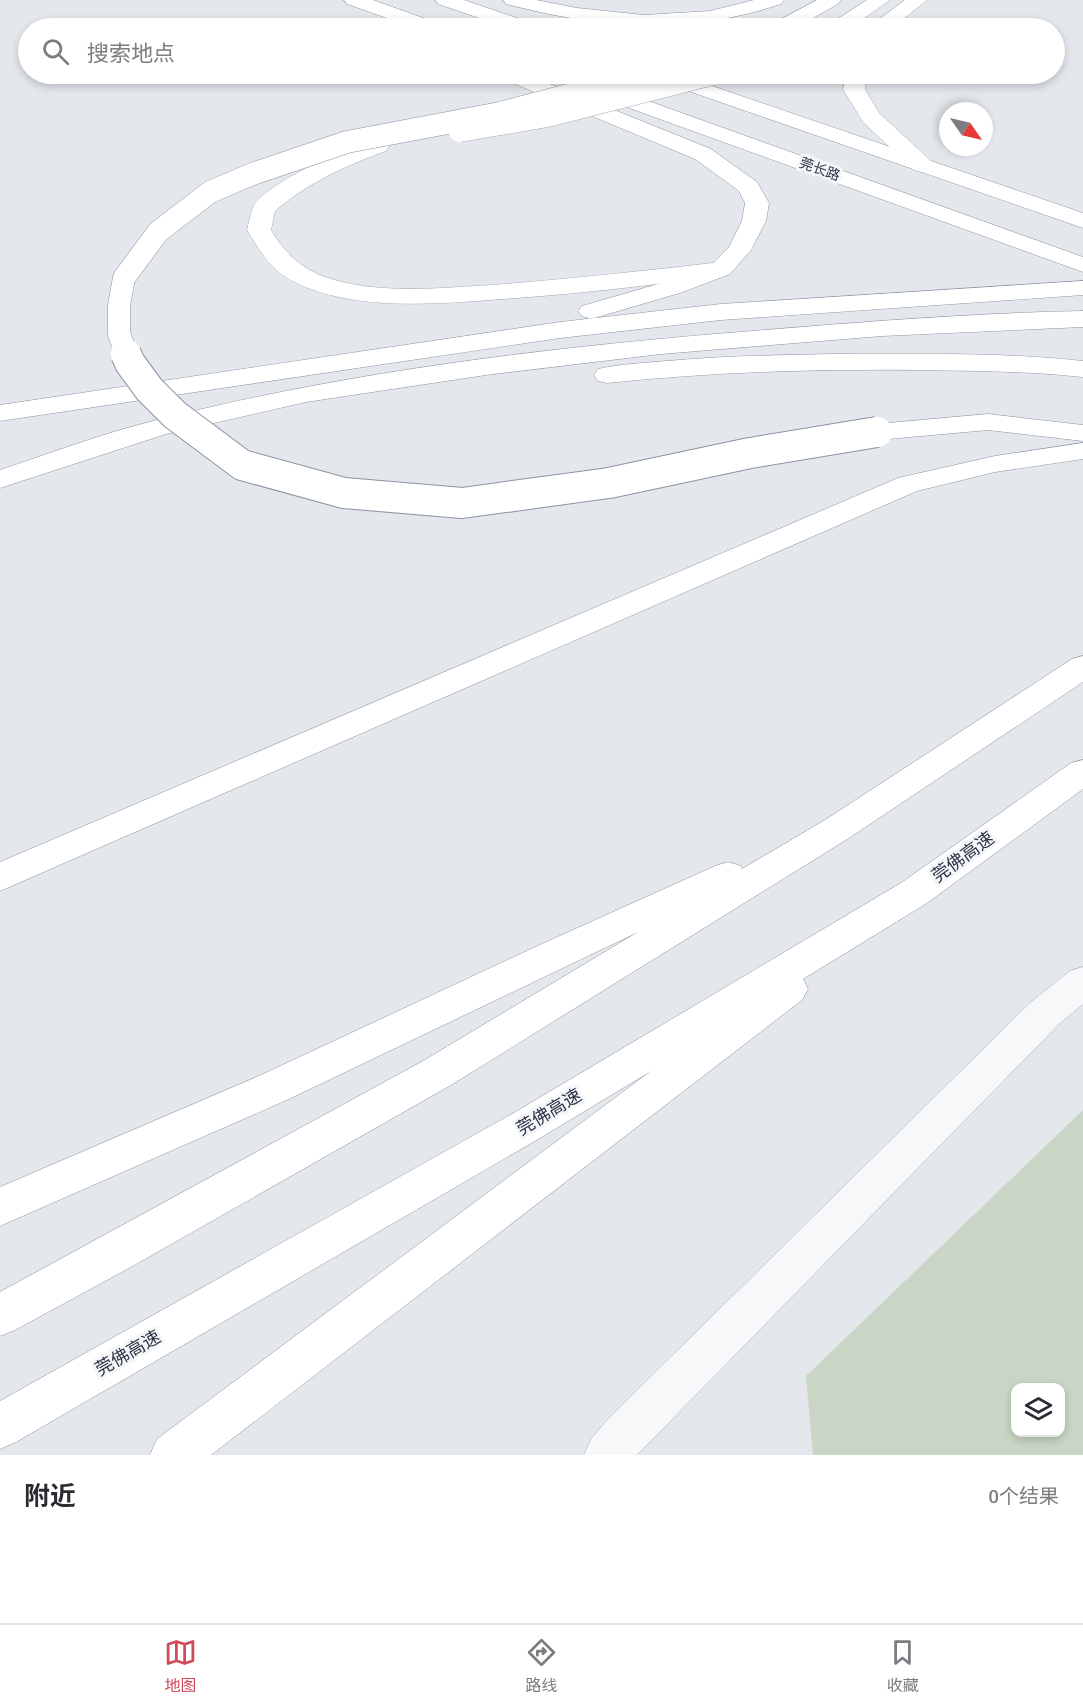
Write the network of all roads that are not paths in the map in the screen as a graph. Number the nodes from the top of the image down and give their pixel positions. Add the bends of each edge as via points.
1 (445, 0) edge
2 (513, 0) edge
3 (774, 0) edge
4 (831, 0) edge
5 (880, 0) edge
6 (916, 0) edge
7 (345, 2) edge
8 (377, 18) edge
9 (399, 18) edge
10 (498, 18) edge
11 (601, 18) edge
12 (688, 18) edge
13 (801, 18) edge
14 (852, 18) edge
15 (893, 18) edge
16 (532, 84) edge
17 (585, 84) edge
18 (609, 84) edge
19 (673, 84) edge
20 (687, 84) edge
21 (855, 84) edge
22 (922, 165) junction
23 (991, 189) junction
24 (1083, 209) edge
25 (1083, 222) edge
26 (1083, 264) edge
27 (722, 269) junction
28 (1083, 288) edge
29 (1083, 319) edge
30 (485, 341) junction
31 (1083, 369) edge
32 (0, 414) edge
33 (158, 428) junction
34 (1083, 433) edge
35 (1083, 451) edge
36 (0, 479) edge
37 (1083, 667) edge
38 (1083, 772) edge
39 (837, 829) junction
40 (0, 877) edge
41 (914, 893) junction
42 (1083, 982) edge
43 (0, 1207) edge
44 (0, 1315) edge
45 (0, 1426) edge
46 (173, 1455) edge
47 (607, 1455) edge

1 - 10 main road
2 - 11 main road
3 - 12 main road
4 - 13 main road
5 - 14 main road
6 - 15 main road
7 - 8 main road
7 - 9 main road
16 - 27 main road via 694,150 749,187 757,203 754,220 740,250
17 - 26 main road, 莞长路
18 - 34 main road, bridge via 500,112 347,142 210,192 158,232 124,278 119,334 130,363 175,415 242,465 344,493 462,503 609,483 750,453 877,432 988,422
19 - 27 main road, bridge via 547,116 378,146 306,177 264,208 259,230 274,255 293,272 327,286 374,293 442,295 578,286
20 - 22 main road
21 - 22 main road via 854,89 871,117
22 - 23 main road
22 - 25 main road
23 - 24 main road
23 - 25 main road
27 - 30 main road via 674,287
28 - 30 main road via 721,312
29 - 33 main road via 661,346 498,365 306,394
30 - 32 main road
31 - 33 main road via 1034,363 820,361 645,370 379,403 260,423
33 - 36 main road
35 - 40 main road via 995,464 908,484
37 - 39 main road
38 - 41 main road, 莞佛高速
39 - 43 main road via 625,921 272,1088
39 - 44 main road via 437,1072
41 - 45 main road, 莞佛高速 via 526,1126
41 - 46 main road
42 - 47 street via 1045,1013

